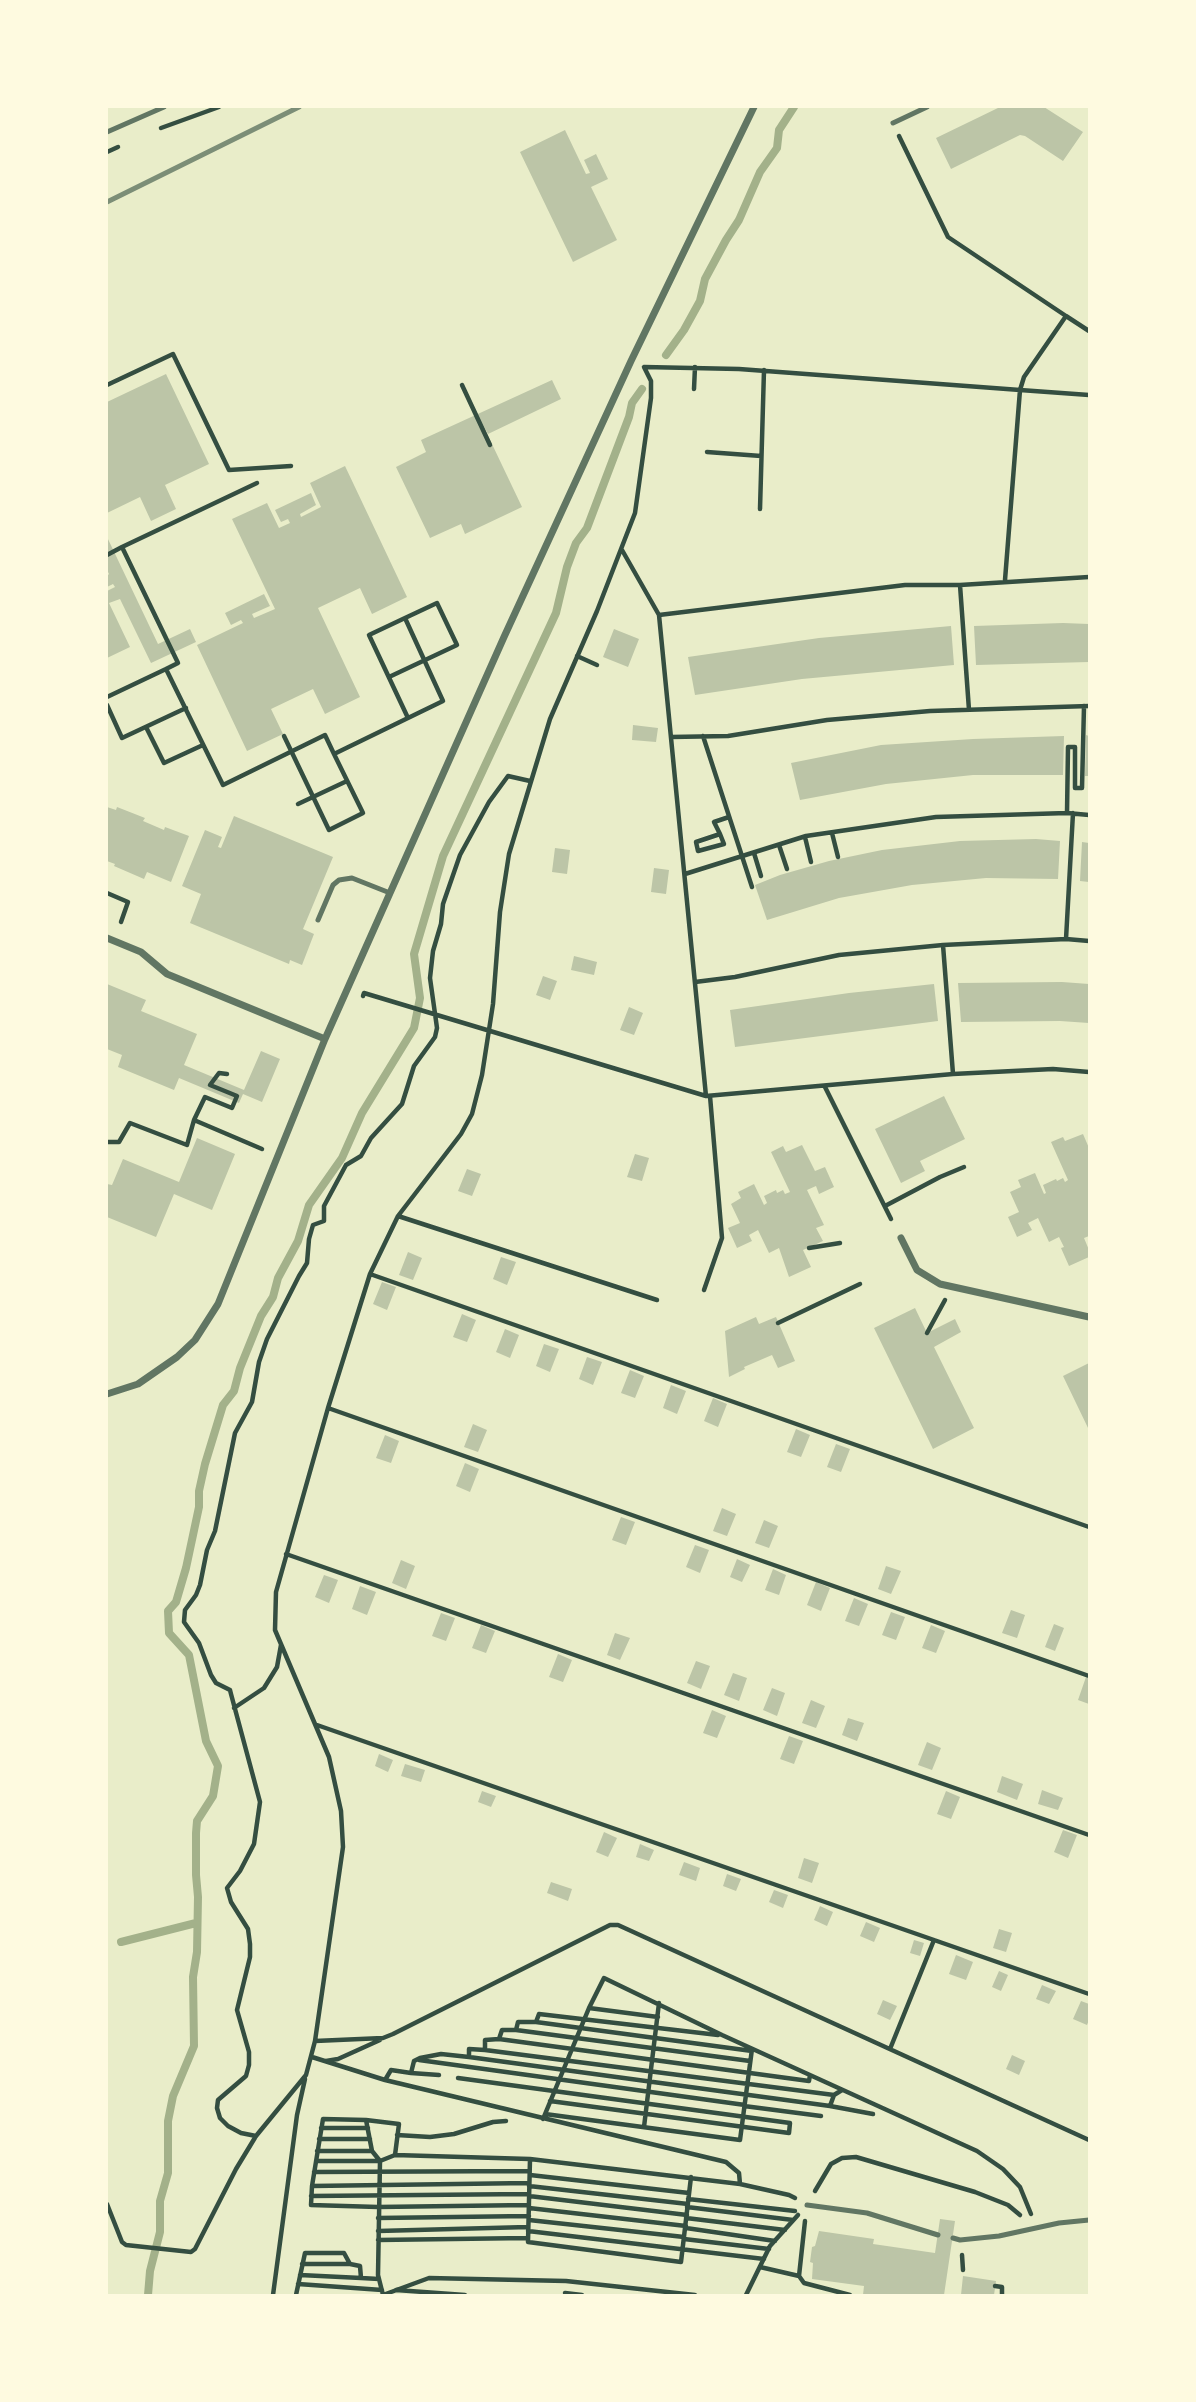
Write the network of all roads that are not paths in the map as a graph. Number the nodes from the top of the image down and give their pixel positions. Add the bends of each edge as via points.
1 (164, 107) edge
2 (754, 107) edge
3 (927, 107) edge
4 (893, 123) road end
5 (107, 132) edge
6 (390, 893) junction
7 (318, 920) dead end
8 (107, 938) edge
9 (325, 1039) junction
10 (901, 1238) dead end
11 (1089, 1317) edge
12 (107, 1394) edge
13 (807, 2205) road end
14 (1089, 2220) edge
15 (938, 2235) dead end
16 (953, 2238) dead end

1 - 5 lane
2 - 6 street via 631,361
3 - 4 lane
6 - 7 lane via 352,878 339,880
6 - 9 street
8 - 9 street via 141,952 167,974
9 - 12 street via 209,1319 195,1340 159,1371
10 - 11 street via 917,1270 940,1284
13 - 15 lane via 867,2213
14 - 16 lane via 999,2236

